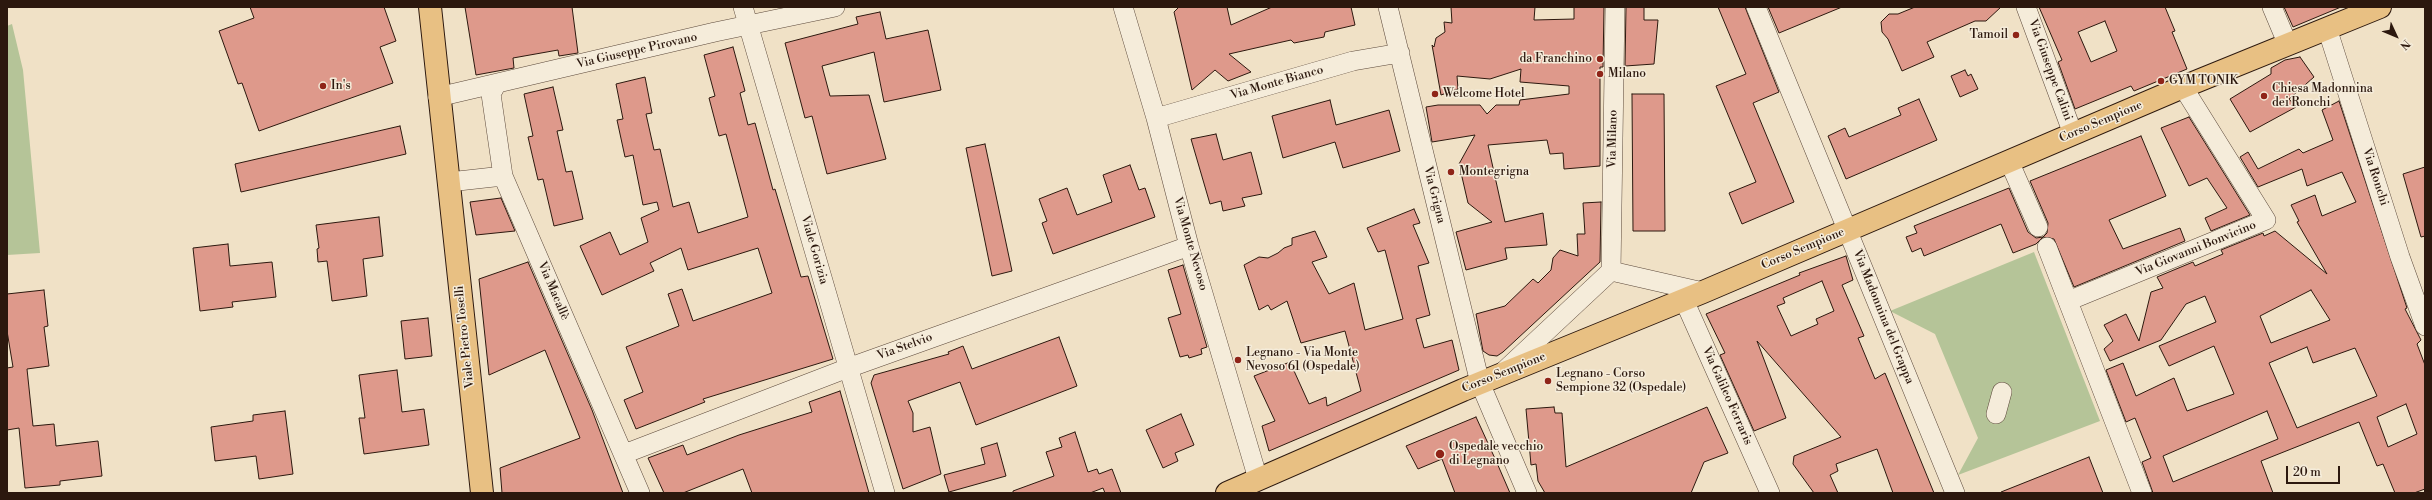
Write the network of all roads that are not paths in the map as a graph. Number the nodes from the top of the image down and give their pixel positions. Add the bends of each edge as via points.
1 (430, 7) edge
2 (743, 7) edge
3 (835, 7) edge
4 (1123, 7) edge
5 (1388, 7) edge
6 (1615, 7) edge
7 (1756, 7) edge
8 (2026, 7) edge
9 (2272, 7) edge
10 (2380, 7) edge
11 (748, 25) junction
12 (2327, 28) junction
13 (2288, 44) junction
14 (1400, 53) junction
15 (496, 84) junction
16 (2182, 87) junction
17 (438, 97) junction
18 (1156, 118) junction
19 (2073, 134) junction
20 (2009, 161) junction
21 (503, 176) junction
22 (448, 182) junction
23 (2038, 227) dead end
24 (1848, 230) junction
25 (1189, 246) junction
26 (2047, 247) dead end
27 (1611, 271) junction
28 (1694, 296) junction
29 (2068, 301) junction
30 (2425, 326) edge
31 (848, 368) junction
32 (1502, 374) junction
33 (1480, 383) junction
34 (2002, 392) dead end
35 (1996, 414) dead end
36 (624, 454) junction
37 (1258, 479) junction
38 (482, 493) edge
39 (640, 493) edge
40 (885, 493) edge
41 (1227, 493) edge
42 (1527, 493) edge
43 (1770, 493) edge
44 (1955, 493) edge
45 (2142, 493) edge

1 - 17 main road, Viale Pietro Toselli
2 - 11 street, Viale Gorizia
3 - 11 street, Via Giuseppe Pirovano
4 - 18 street, Via Monte Nevoso
5 - 14 street, Via Grigna
6 - 27 street, Via Milano
7 - 24 street, Via Madonnina del Grappa
8 - 19 street, Via Giuseppe Calini
9 - 13 street
10 - 12 main road, Corso Sempione
11 - 15 street, Via Giuseppe Pirovano
11 - 31 street, Viale Gorizia
12 - 13 main road, Corso Sempione
12 - 30 street, Via Ronchi via 2400,257
13 - 16 main road, Corso Sempione
14 - 18 street, Via Monte Bianco via 1353,61
14 - 33 street, Via Grigna
15 - 17 street, Via Giuseppe Pirovano
15 - 21 street, Via Macallè via 491,94
16 - 19 main road, Corso Sempione
16 - 29 street, Via Giovanni Bonvicino via 2266,220
17 - 22 main road, Viale Pietro Toselli
18 - 25 street, Via Monte Nevoso
19 - 20 main road, Corso Sempione
20 - 23 street
20 - 24 main road, Corso Sempione
21 - 22 street
21 - 36 street, Via Macallè
22 - 38 main road, Viale Pietro Toselli
24 - 28 main road, Corso Sempione
24 - 44 street, Via Madonnina del Grappa
25 - 31 street, Via Stelvio
25 - 37 street, Via Monte Nevoso
26 - 29 street
27 - 28 street
27 - 32 street
28 - 32 main road, Corso Sempione
28 - 43 street, Via Galileo Ferraris
29 - 45 street
31 - 36 street, Via Stelvio
31 - 40 street, Viale Gorizia
32 - 33 main road, Corso Sempione
33 - 37 main road, Corso Sempione
33 - 42 street, Via Grigna
34 - 35 street
36 - 39 street, Via Macallè
37 - 41 main road, Corso Sempione

